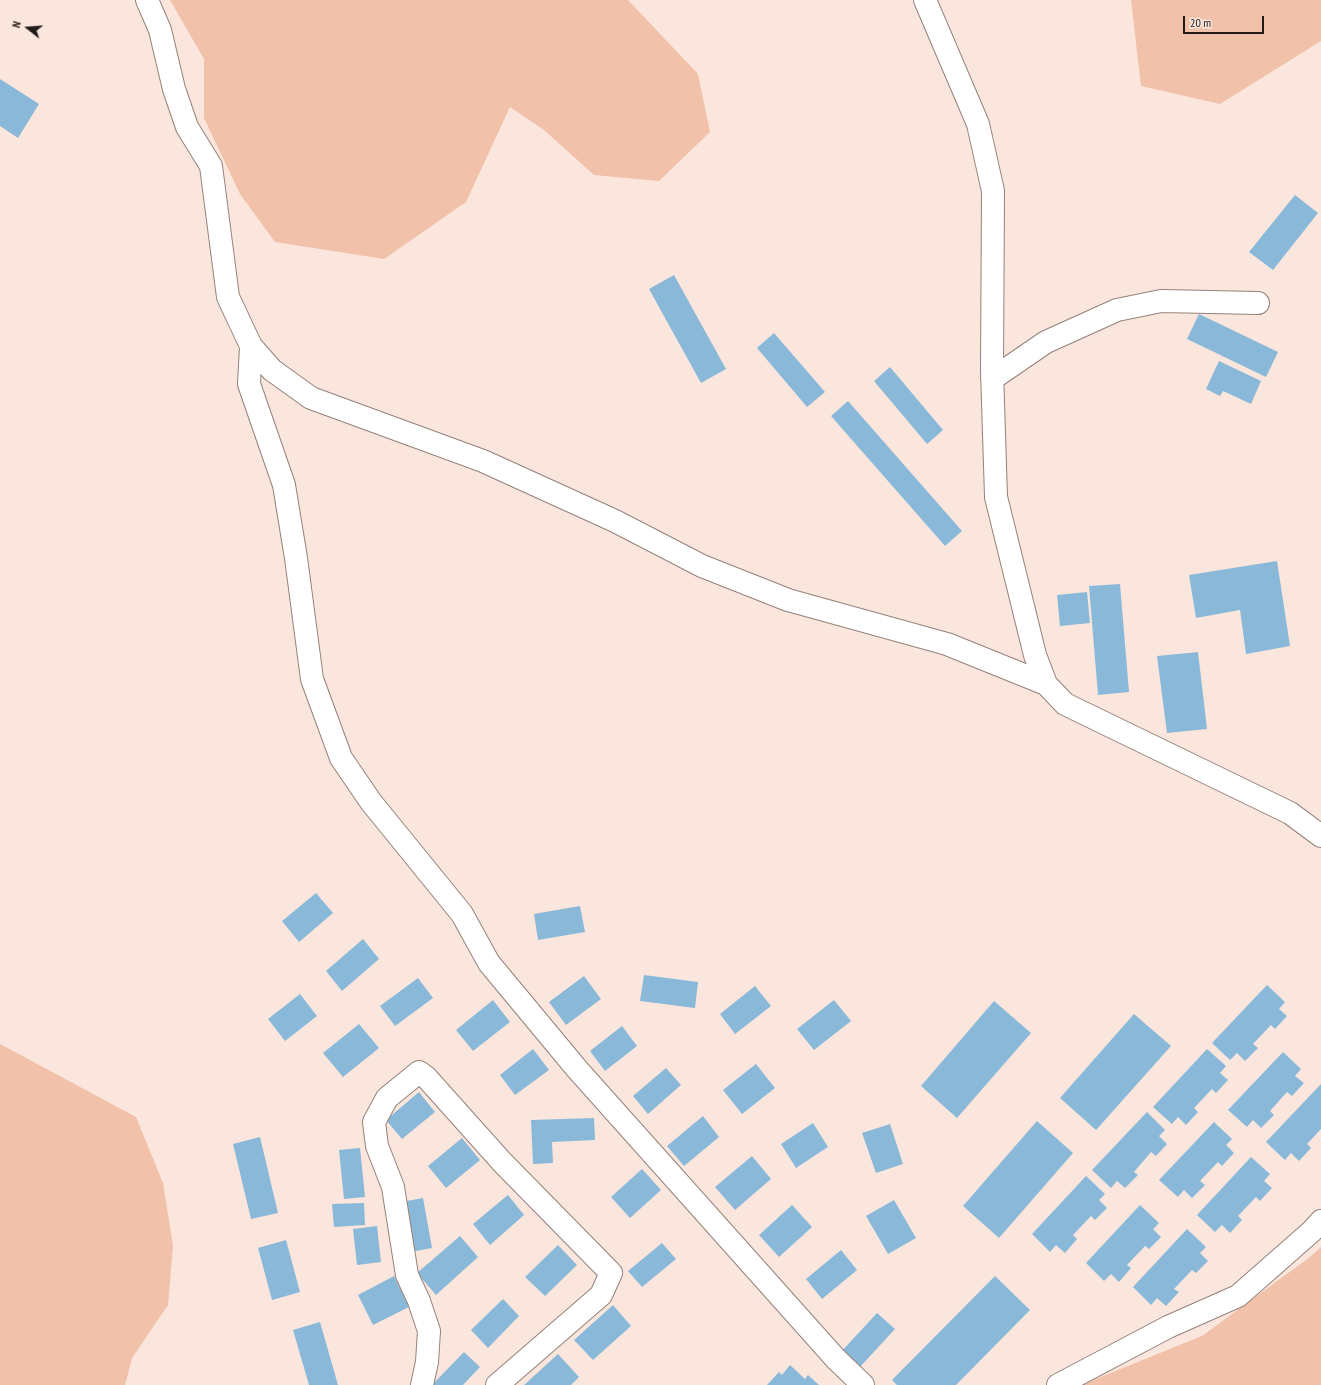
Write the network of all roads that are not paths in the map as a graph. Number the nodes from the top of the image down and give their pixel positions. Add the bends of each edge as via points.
1 (147, 0) edge
2 (924, 0) edge
3 (1258, 303) dead end
4 (251, 346) junction
5 (992, 379) junction
6 (1046, 684) junction
7 (1321, 836) edge
8 (1321, 1221) edge
9 (422, 1385) edge
10 (497, 1385) edge
11 (863, 1385) edge
12 (1058, 1385) edge

1 - 4 street via 160,30 174,89 187,127 211,166 228,297
2 - 5 street via 978,124 993,191
3 - 5 street via 1161,301 1117,310 1046,342
4 - 6 street via 272,370 311,398 483,461 615,521 702,566 788,600 947,644
4 - 11 street via 249,384 284,485 312,679 341,758 371,802 462,914 489,963 577,1069 836,1359
5 - 6 street via 996,497 1035,655
6 - 7 street via 1065,704 1290,814
8 - 12 street via 1238,1296 1168,1327
9 - 10 street via 427,1362 429,1331 419,1300 407,1275 393,1187 377,1146 374,1122 387,1098 419,1072 502,1162 611,1273 601,1295

